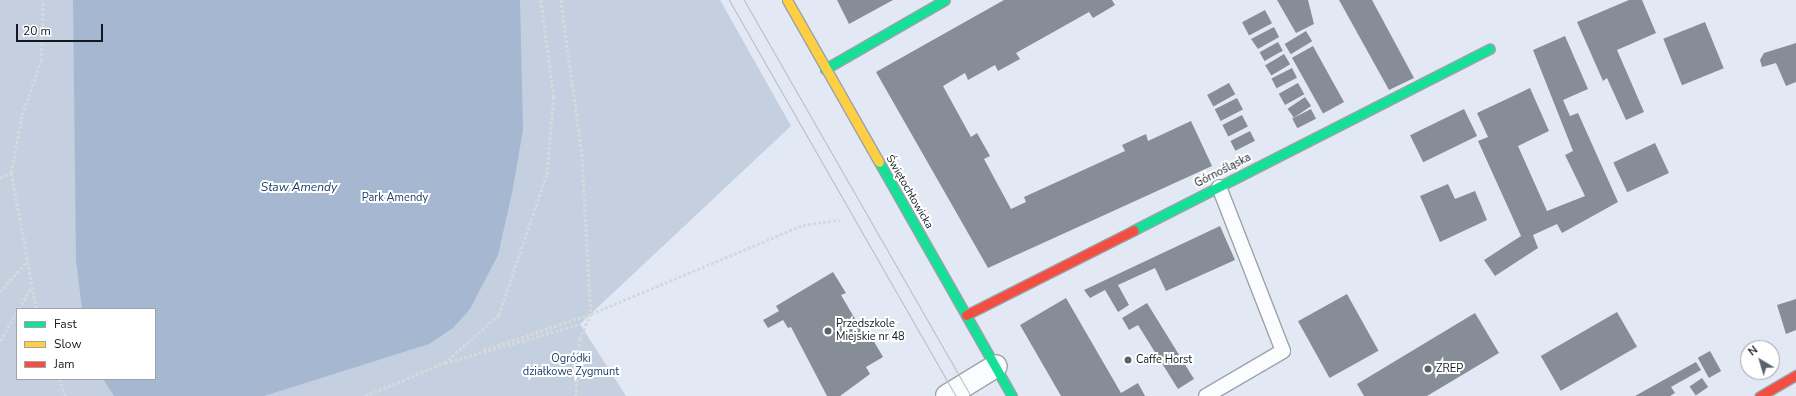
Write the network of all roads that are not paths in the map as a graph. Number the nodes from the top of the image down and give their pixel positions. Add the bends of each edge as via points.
1 (787, 0) edge
2 (945, 0) edge
3 (1490, 49) dead end
4 (825, 69) junction
5 (1219, 187) junction
6 (966, 314) junction
7 (996, 366) junction
8 (1796, 375) edge
9 (947, 396) edge
10 (1012, 396) edge
11 (1206, 396) edge
12 (1760, 396) edge

1 - 4 street, Świętochłowicka
2 - 4 street
3 - 5 street, Górnośląska
4 - 6 street, Świętochłowicka
5 - 6 street, Górnośląska
5 - 11 lane via 1283,351
6 - 7 street, Świętochłowicka
7 - 9 street
7 - 10 street, Świętochłowicka
8 - 12 street

